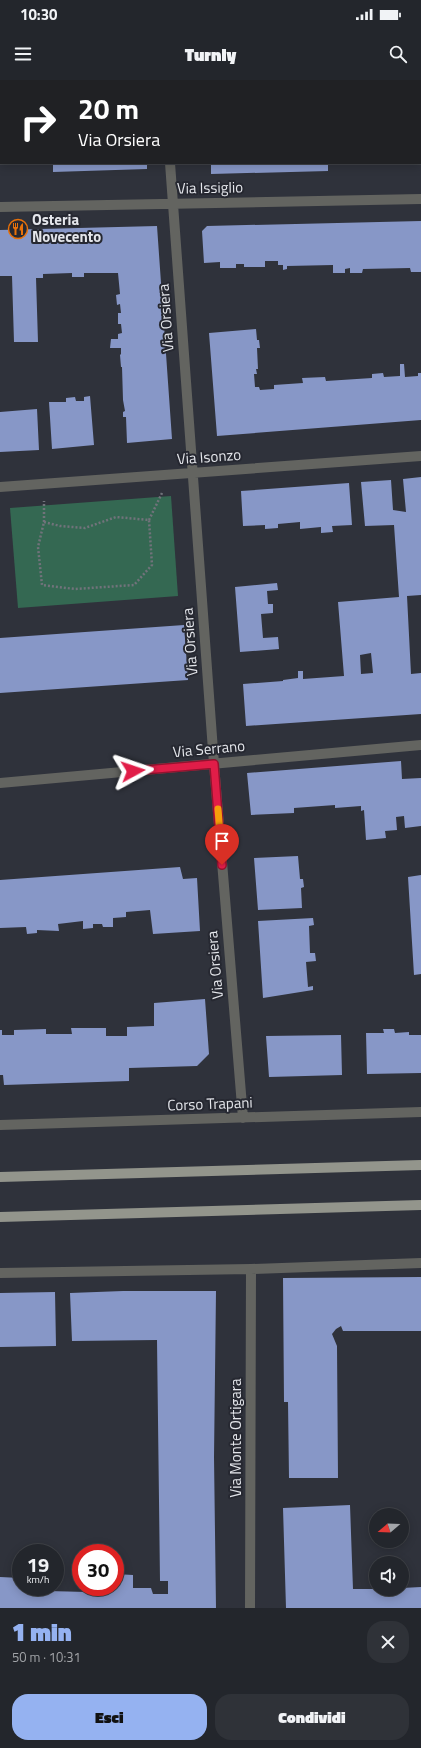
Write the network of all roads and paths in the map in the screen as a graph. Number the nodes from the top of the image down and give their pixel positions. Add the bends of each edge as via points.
1 (170, 164) edge
2 (421, 199) edge
3 (173, 204) junction
4 (0, 208) edge
5 (421, 456) edge
6 (193, 474) junction
7 (171, 475) junction
8 (44, 484) junction
9 (0, 487) edge
10 (150, 520) junction
11 (44, 522) junction
12 (421, 745) edge
13 (214, 764) junction
14 (0, 783) edge
15 (421, 1112) edge
16 (243, 1118) junction
17 (0, 1126) edge
18 (421, 1165) edge
19 (0, 1177) edge
20 (421, 1205) edge
21 (0, 1217) edge
22 (421, 1263) edge
23 (251, 1269) junction
24 (0, 1273) edge
25 (250, 1608) edge

1 - 3 street, Via Orsiera
2 - 3 street, Via Issiglio
3 - 4 street, Via Issiglio
3 - 6 street, Via Orsiera
5 - 6 street, Via Isonzo
6 - 7 street, Via Isonzo
6 - 13 street, Via Orsiera
7 - 8 street, Via Isonzo
7 - 10 path
8 - 9 street, Via Isonzo
8 - 11 path
10 - 11 path via 116,517 85,528
10 - 11 path via 152,565 134,584 74,589 42,585 38,547
12 - 13 street, Via Serrano
13 - 14 street, Via Serrano
13 - 16 street, Via Orsiera
15 - 16 street, Corso Trapani
16 - 17 street, Corso Trapani
18 - 19 main road
20 - 21 main road
22 - 23 street
23 - 24 street
23 - 25 street, Via Monte Ortigara

